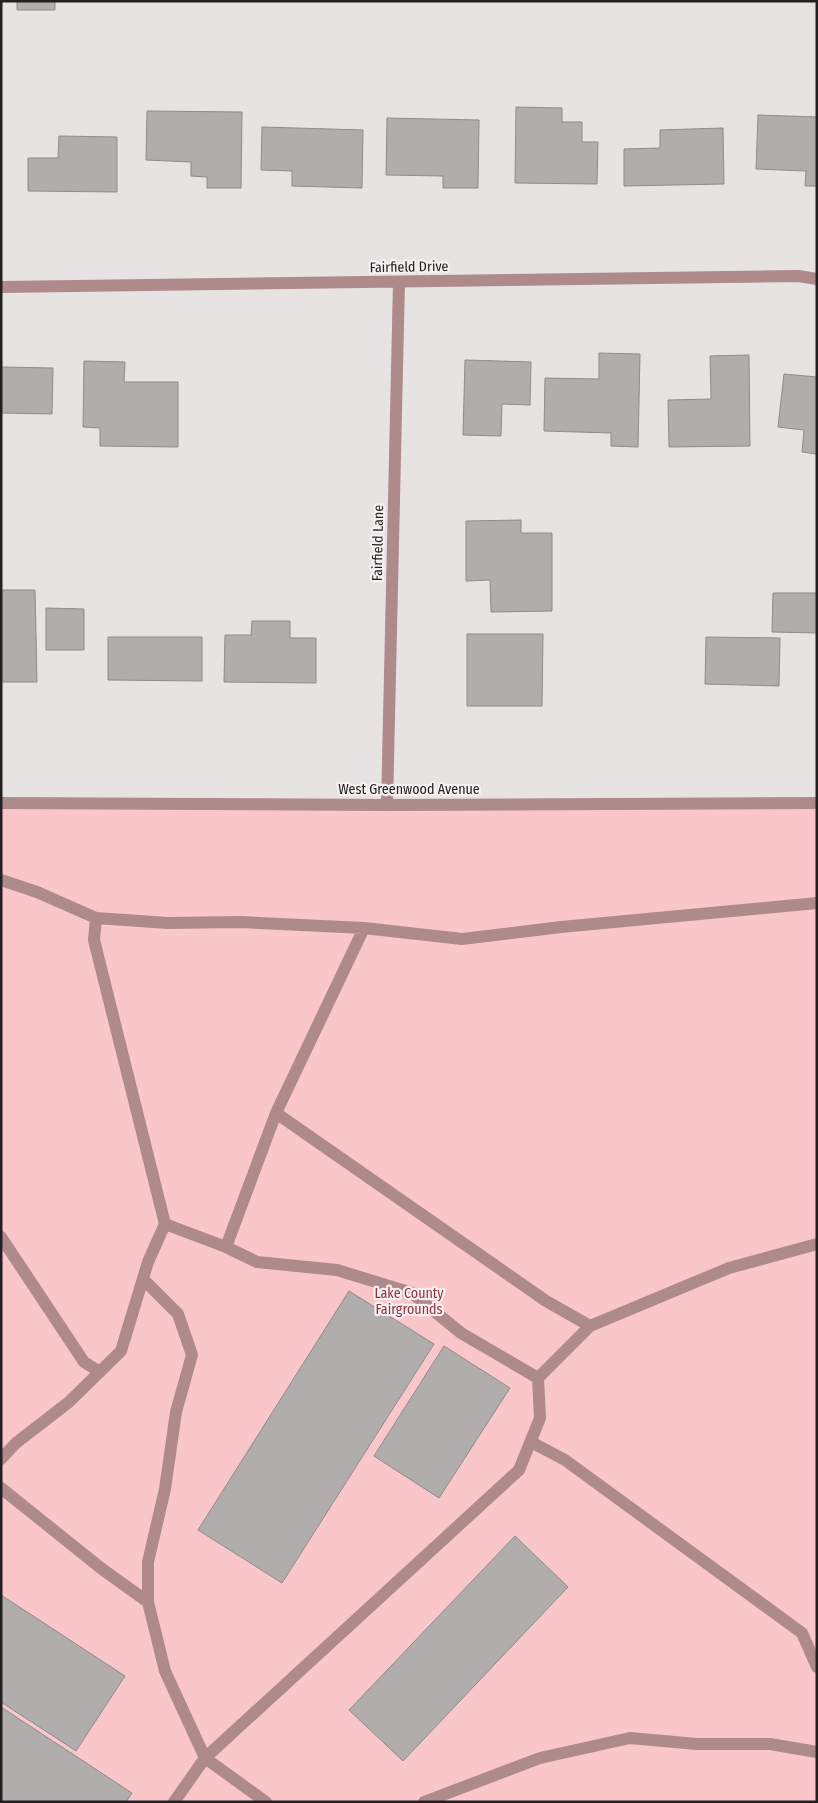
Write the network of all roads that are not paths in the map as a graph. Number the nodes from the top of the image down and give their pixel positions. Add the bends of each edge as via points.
1 (817, 279) edge
2 (399, 282) junction
3 (1, 287) edge
4 (1, 803) edge
5 (817, 803) edge
6 (386, 805) junction
7 (1, 880) edge
8 (817, 903) edge
9 (96, 918) junction
10 (364, 928) junction
11 (276, 1113) junction
12 (165, 1224) junction
13 (1, 1237) edge
14 (817, 1244) edge
15 (226, 1247) junction
16 (143, 1279) junction
17 (590, 1326) junction
18 (100, 1372) junction
19 (538, 1378) junction
20 (531, 1442) junction
21 (1, 1459) edge
22 (1, 1488) edge
23 (148, 1602) junction
24 (817, 1667) edge
25 (817, 1752) edge
26 (205, 1758) junction
27 (174, 1802) edge
28 (266, 1802) edge
29 (424, 1802) edge

1 - 2 street, Fairfield Drive via 798,276
2 - 3 street, Fairfield Drive
2 - 6 street, Fairfield Lane
4 - 6 street, West Greenwood Avenue
5 - 6 street, West Greenwood Avenue
7 - 9 street
8 - 10 street via 462,939
9 - 10 street
9 - 12 street via 94,940
10 - 11 street
11 - 15 street
11 - 17 street via 546,1301
12 - 15 street
12 - 16 street
13 - 18 street via 84,1362
14 - 17 street via 729,1268
15 - 19 street via 257,1262 337,1270 412,1293 461,1333
16 - 18 street via 121,1351
16 - 23 street via 178,1314 192,1355 176,1412 165,1489 148,1562
17 - 19 street
18 - 21 street
19 - 20 street via 540,1418
20 - 24 street via 565,1460 802,1633
20 - 26 street via 519,1470
22 - 23 street
23 - 26 street via 165,1671
25 - 29 street via 770,1744 697,1744 630,1738 540,1758
26 - 27 street
26 - 28 street

